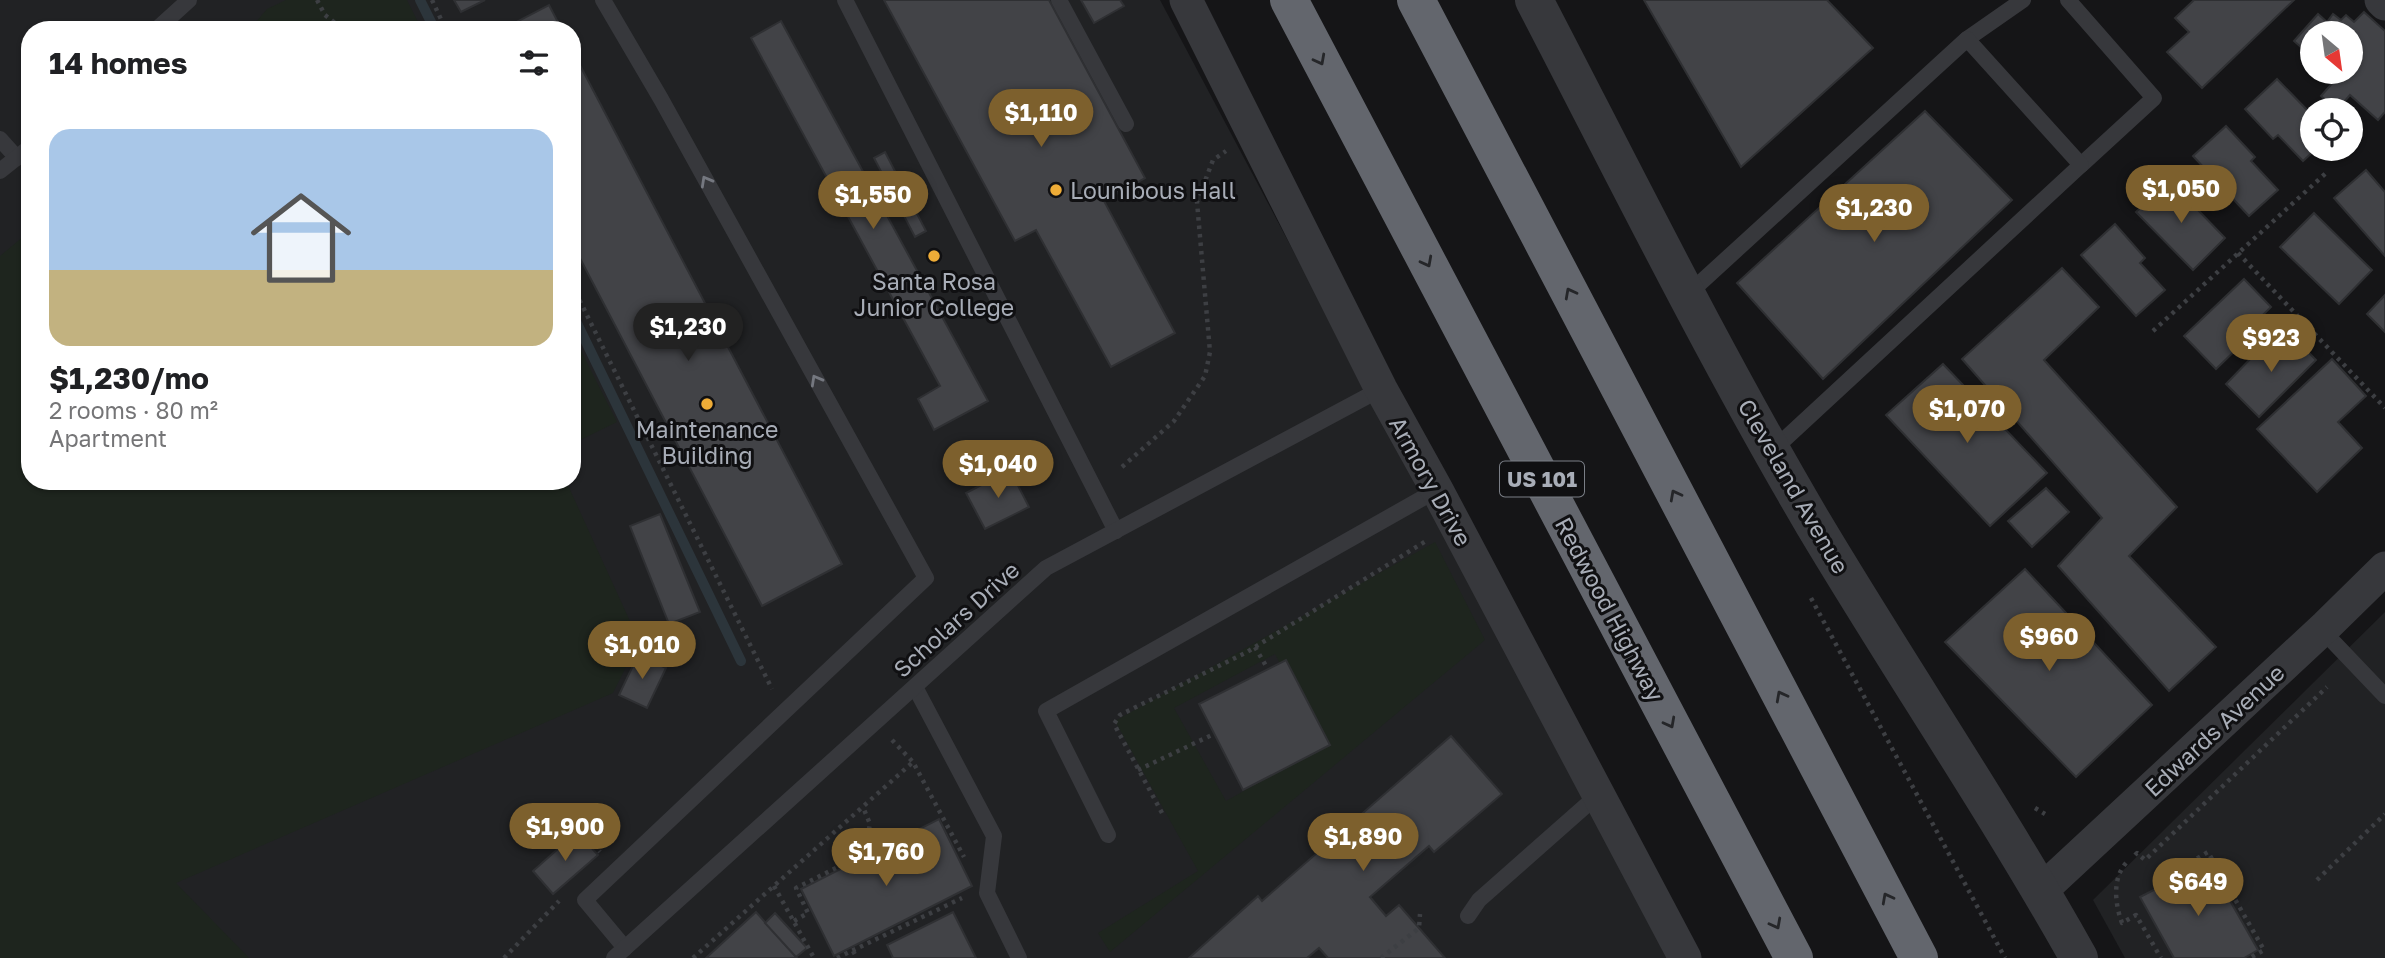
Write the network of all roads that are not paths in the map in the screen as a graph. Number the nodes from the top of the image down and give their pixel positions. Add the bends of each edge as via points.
1 (188, 0) edge
2 (603, 0) edge
3 (845, 0) edge
4 (1059, 0) edge
5 (1186, 0) edge
6 (1289, 0) edge
7 (1416, 0) edge
8 (1534, 0) edge
9 (2023, 0) edge
10 (2068, 0) edge
11 (166, 21) edge
12 (1967, 39) junction
13 (1126, 124) dead end
14 (0, 139) edge
15 (21, 154) edge
16 (17, 158) junction
17 (2081, 165) junction
18 (0, 171) edge
19 (1687, 295) junction
20 (1381, 389) junction
21 (1772, 451) junction
22 (1437, 490) junction
23 (1116, 531) junction
24 (2385, 568) edge
25 (2322, 630) junction
26 (915, 687) junction
27 (2385, 696) edge
28 (1599, 794) junction
29 (1108, 835) dead end
30 (2041, 891) junction
31 (1468, 916) dead end
32 (619, 953) edge
33 (1019, 958) edge
34 (1685, 958) edge
35 (1794, 958) edge
36 (1919, 958) edge
37 (2079, 958) edge

1 - 11 lane
32 -> 2 lane via 586,900 926,578
3 - 23 lane
4 - 13 lane
5 - 20 street, Armory Drive
6 -> 35 highway, Redwood Highway / US 101
36 -> 7 highway
8 - 19 street, Cleveland Avenue
9 - 12 lane
10 - 17 lane via 2154,98
12 - 17 lane
12 - 19 lane
14 - 16 lane
15 - 16 lane
16 - 18 lane
17 - 21 lane
19 - 21 street, Cleveland Avenue
20 - 22 street, Armory Drive
20 - 23 lane, Scholars Drive
21 - 30 street, Cleveland Avenue
22 - 28 street, Armory Drive
22 - 29 lane via 1046,711
23 - 26 lane, Scholars Drive via 1046,568
24 - 25 street, Edwards Avenue
25 - 27 lane
25 - 30 street, Edwards Avenue
26 - 32 lane, Scholars Drive
26 - 33 lane via 994,836 987,893
28 - 31 lane via 1479,900
28 - 34 street, Armory Drive
30 - 37 street, Cleveland Avenue

